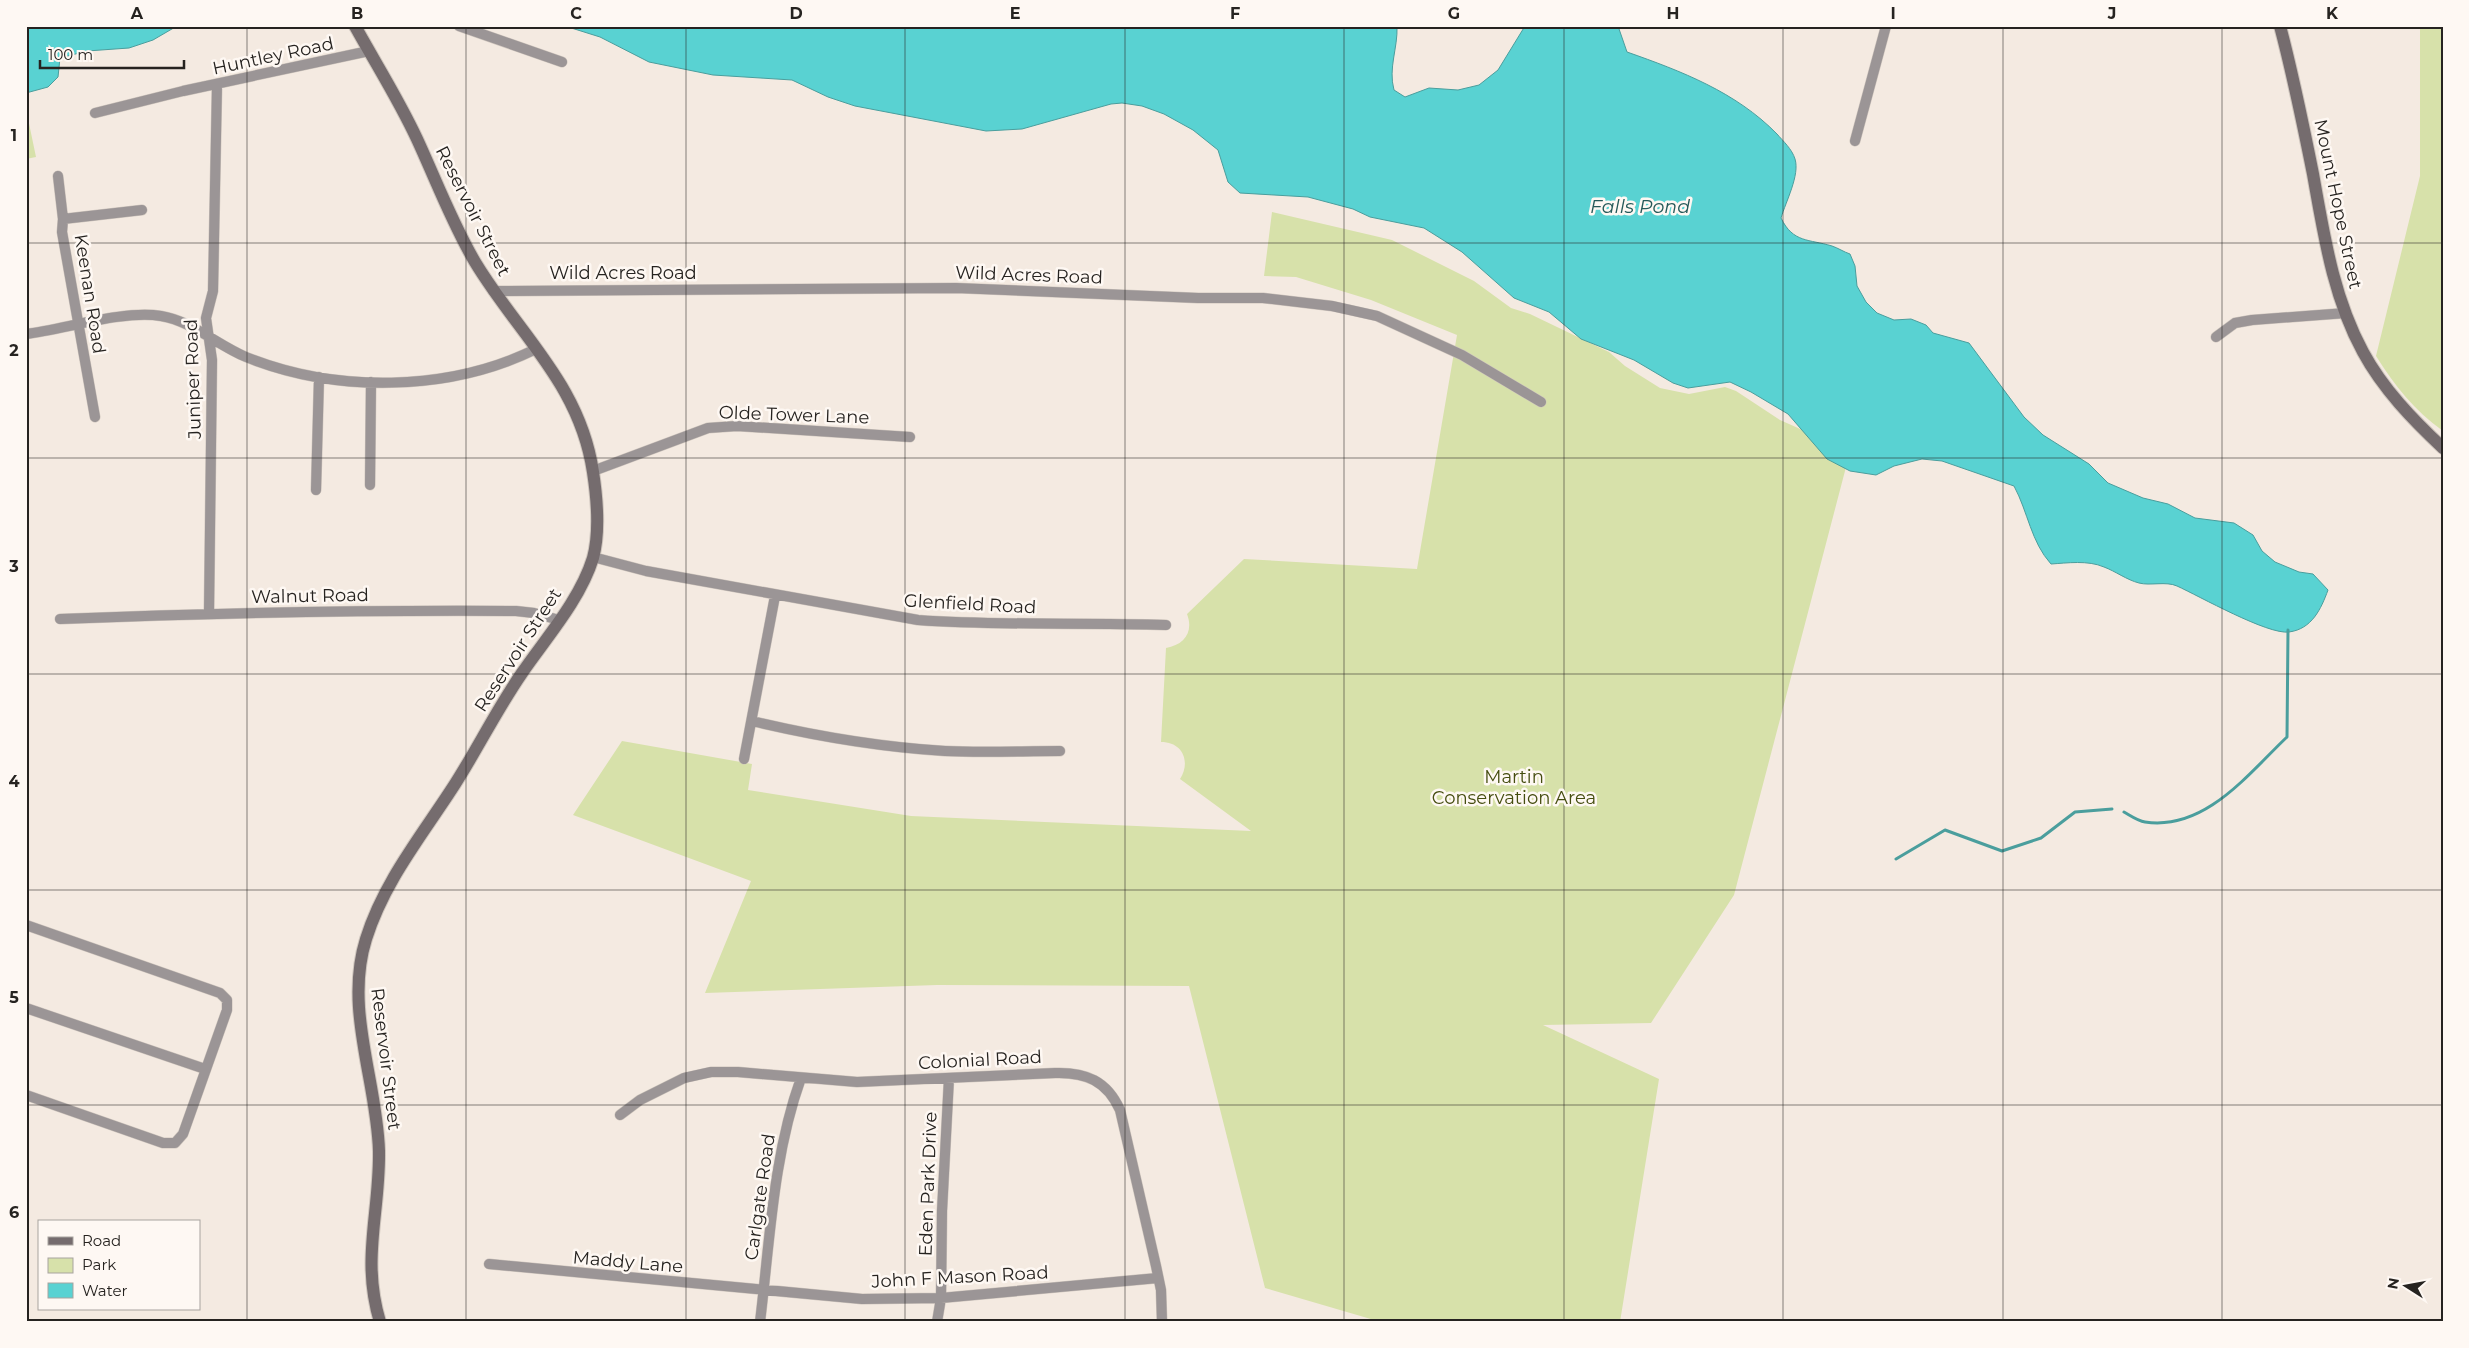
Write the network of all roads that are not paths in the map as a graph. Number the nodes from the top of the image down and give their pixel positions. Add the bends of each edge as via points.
1 (356, 26) edge
2 (459, 26) edge
3 (1886, 26) edge
4 (2280, 26) edge
5 (369, 51) junction
6 (562, 62) dead end
7 (217, 85) junction
8 (95, 113) dead end
9 (1855, 141) dead end
10 (58, 176) dead end
11 (142, 210) dead end
12 (63, 219) junction
13 (493, 291) junction
14 (2346, 313) junction
15 (78, 325) junction
16 (26, 334) edge
17 (208, 337) junction
18 (2216, 337) dead end
19 (536, 349) junction
20 (319, 377) junction
21 (371, 382) junction
22 (1541, 402) dead end
23 (95, 417) dead end
24 (910, 437) dead end
25 (2443, 448) edge
26 (593, 471) junction
27 (370, 485) dead end
28 (316, 490) dead end
29 (593, 556) junction
30 (775, 596) junction
31 (209, 613) junction
32 (60, 619) dead end
33 (559, 620) junction
34 (1166, 626) dead end
35 (752, 721) junction
36 (1060, 751) dead end
37 (744, 759) dead end
38 (26, 925) edge
39 (26, 1008) edge
40 (205, 1070) junction
41 (801, 1078) junction
42 (949, 1078) junction
43 (26, 1094) edge
44 (620, 1115) dead end
45 (489, 1264) dead end
46 (1158, 1278) junction
47 (764, 1292) junction
48 (941, 1298) junction
49 (380, 1322) edge
50 (760, 1322) edge
51 (937, 1322) edge
52 (1162, 1322) edge

1 - 5 street, Reservoir Street
2 - 6 street
3 - 9 street
4 - 14 street, Mount Hope Street via 2330,267
5 - 7 street, Huntley Road
5 - 13 street, Reservoir Street via 418,140 436,185
7 - 8 street, Huntley Road
7 - 17 street, Juniper Road via 213,285 206,312
10 - 12 street, Keenan Road
11 - 12 street
12 - 15 street, Keenan Road via 62,232
13 - 19 street, Reservoir Street
13 - 22 street, Wild Acres Road via 956,288 1263,298 1332,306 1377,316 1462,355
14 - 18 street via 2235,323
14 - 25 street, Mount Hope Street via 2364,353 2392,396
15 - 16 street
15 - 17 street via 136,316 160,316 180,321
15 - 23 street, Keenan Road
17 - 20 street via 250,358
17 - 31 street, Juniper Road via 212,360
19 - 21 street via 511,361 431,379
19 - 26 street, Reservoir Street via 574,405
20 - 21 street
20 - 28 street
21 - 27 street
24 - 26 street, Olde Tower Lane via 738,426 708,428
26 - 29 street, Reservoir Street via 597,517
29 - 30 street, Glenfield Road via 646,572
29 - 33 street, Reservoir Street via 578,590
30 - 34 street, Glenfield Road via 926,621
30 - 35 street
31 - 32 street, Walnut Road
31 - 33 street, Walnut Road via 516,611
33 - 49 street, Reservoir Street via 518,678 456,783 387,889 365,942 358,993 378,1135 379,1170 370,1269
35 - 36 street via 904,747 946,751
35 - 37 street
38 - 40 street via 223,995 227,1010
39 - 40 street
40 - 43 street via 183,1134 175,1143 164,1143
41 - 42 street, Colonial Road via 857,1082
41 - 44 street, Colonial Road via 711,1072 684,1078 640,1100
41 - 47 street, Carlgate Road via 776,1177
42 - 46 street, Colonial Road via 1070,1072 1095,1079 1110,1091 1120,1110
42 - 48 street, Eden Park Drive
45 - 47 street, Maddy Lane
46 - 48 street, John F Mason Road
46 - 52 street, Colonial Road
47 - 48 street, John F Mason Road via 862,1299
47 - 50 street, Carlgate Road
48 - 51 street, Eden Park Drive

